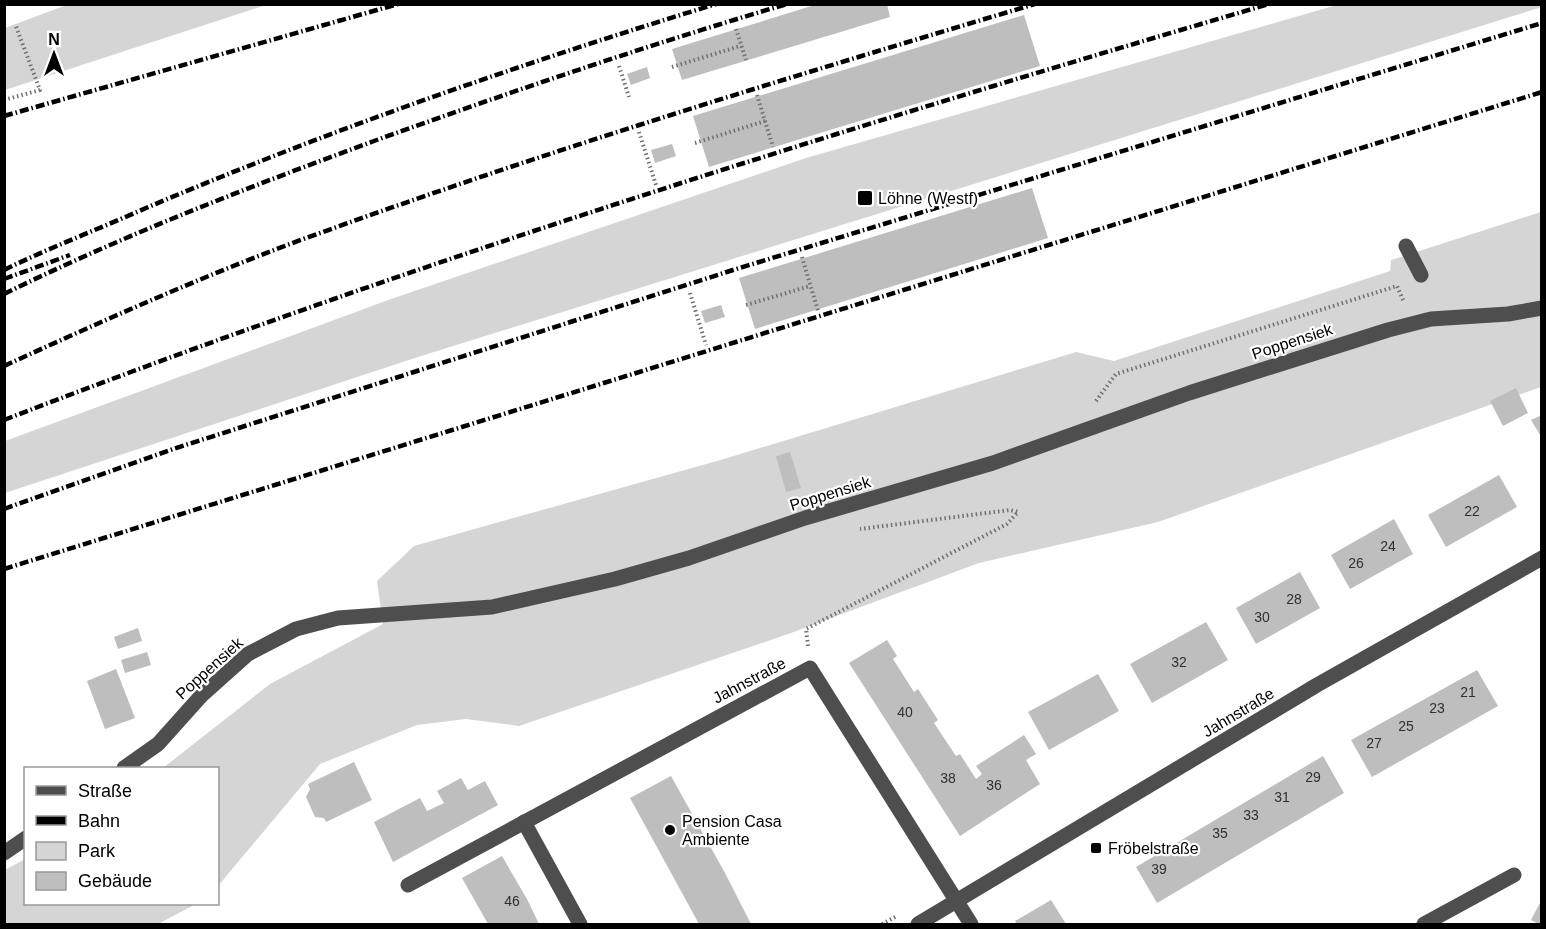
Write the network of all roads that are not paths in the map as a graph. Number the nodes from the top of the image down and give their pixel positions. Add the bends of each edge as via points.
1 (1406, 246) dead end
2 (1421, 275) dead end
3 (1542, 308) edge
4 (1542, 558) edge
5 (125, 767) edge
6 (524, 822) junction
7 (24, 839) edge
8 (4, 853) edge
9 (1514, 875) dead end
10 (408, 885) dead end
11 (957, 903) junction
12 (580, 924) edge
13 (918, 924) edge
14 (971, 924) edge
15 (1424, 924) edge

1 - 2 street
3 - 5 street, Poppensiek via 1431,319 1388,330 1189,393 1004,459 615,579 492,607 338,618 296,629 248,654 201,696 158,744
4 - 11 street, Jahnstraße via 1317,685
6 - 10 street, Jahnstraße
6 - 11 street, Jahnstraße via 810,668
6 - 12 street
7 - 8 street
9 - 15 street
11 - 13 street, Jahnstraße
11 - 14 street

